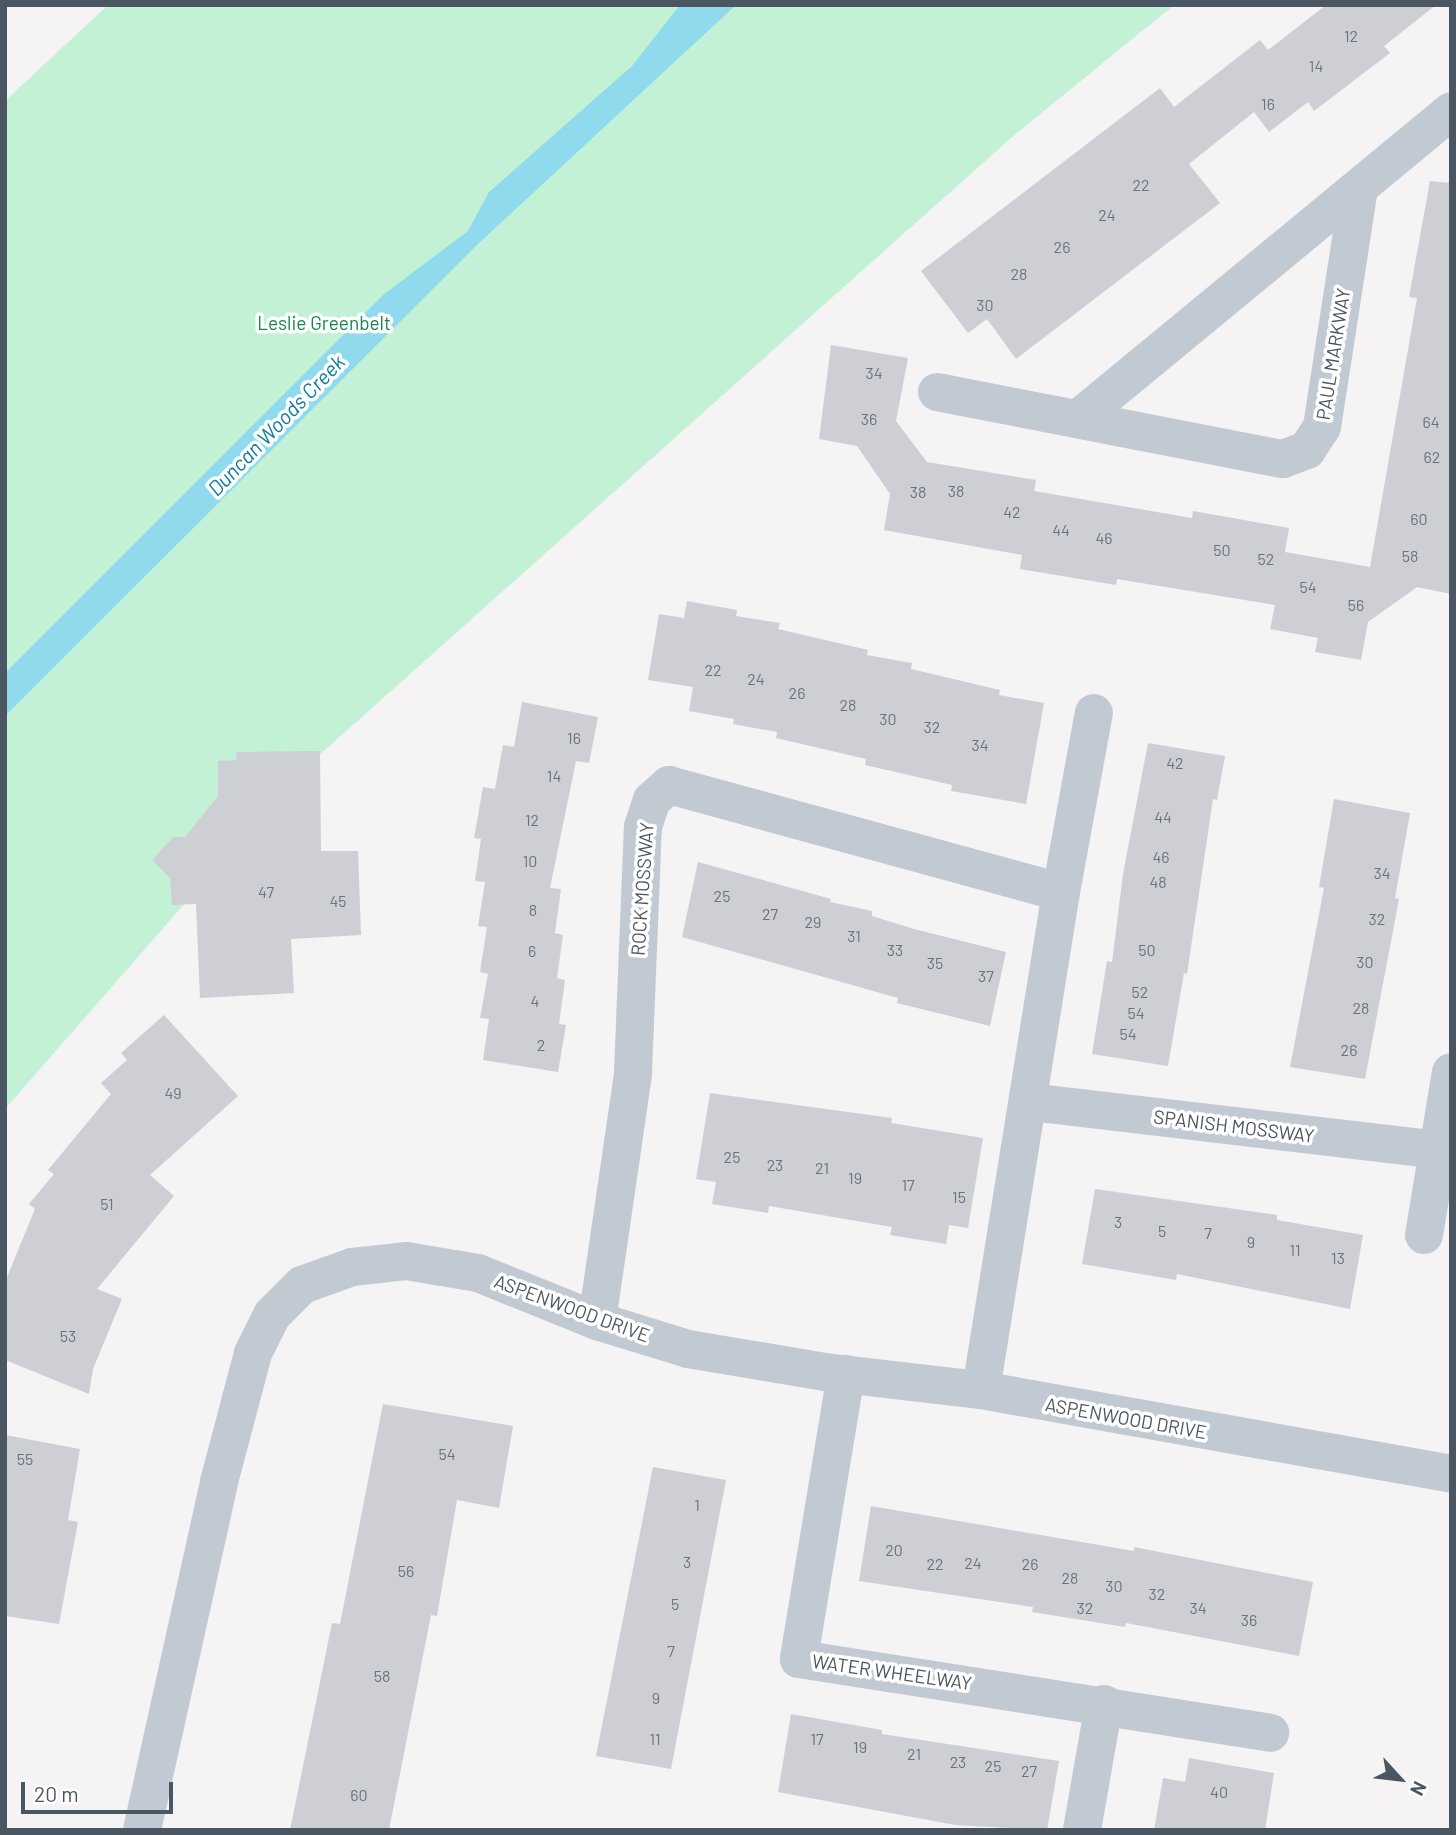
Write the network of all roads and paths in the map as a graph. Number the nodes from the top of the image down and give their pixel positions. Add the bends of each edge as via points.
1 (1451, 111) edge
2 (1359, 188) junction
3 (937, 392) dead end
4 (1079, 418) junction
5 (1094, 713) dead end
6 (1062, 892) junction
7 (1451, 1072) edge
8 (1030, 1102) junction
9 (1438, 1150) junction
10 (1424, 1235) dead end
11 (597, 1321) junction
12 (846, 1374) junction
13 (981, 1390) junction
14 (1451, 1474) edge
15 (1104, 1704) junction
16 (1270, 1733) dead end
17 (142, 1830) edge
18 (1082, 1830) edge

1 - 2 street
2 - 4 street
2 - 4 street, PAUL MARKWAY via 1322,426 1307,450 1283,459
3 - 4 street, PAUL MARKWAY
5 - 6 street
6 - 8 street
6 - 11 street, ROCK MOSSWAY via 670,785 652,800 643,827 633,1073
7 - 9 street
8 - 9 street, SPANISH MOSSWAY
8 - 13 street
9 - 10 street
11 - 12 street, ASPENWOOD DRIVE via 688,1349
11 - 17 street, ASPENWOOD DRIVE via 478,1273 406,1261 352,1267 302,1285 272,1315 253,1353 219,1482
12 - 13 street, ASPENWOOD DRIVE
12 - 15 street, WATER WHEELWAY via 799,1659
13 - 14 street, ASPENWOOD DRIVE
15 - 16 street, WATER WHEELWAY
15 - 18 street

